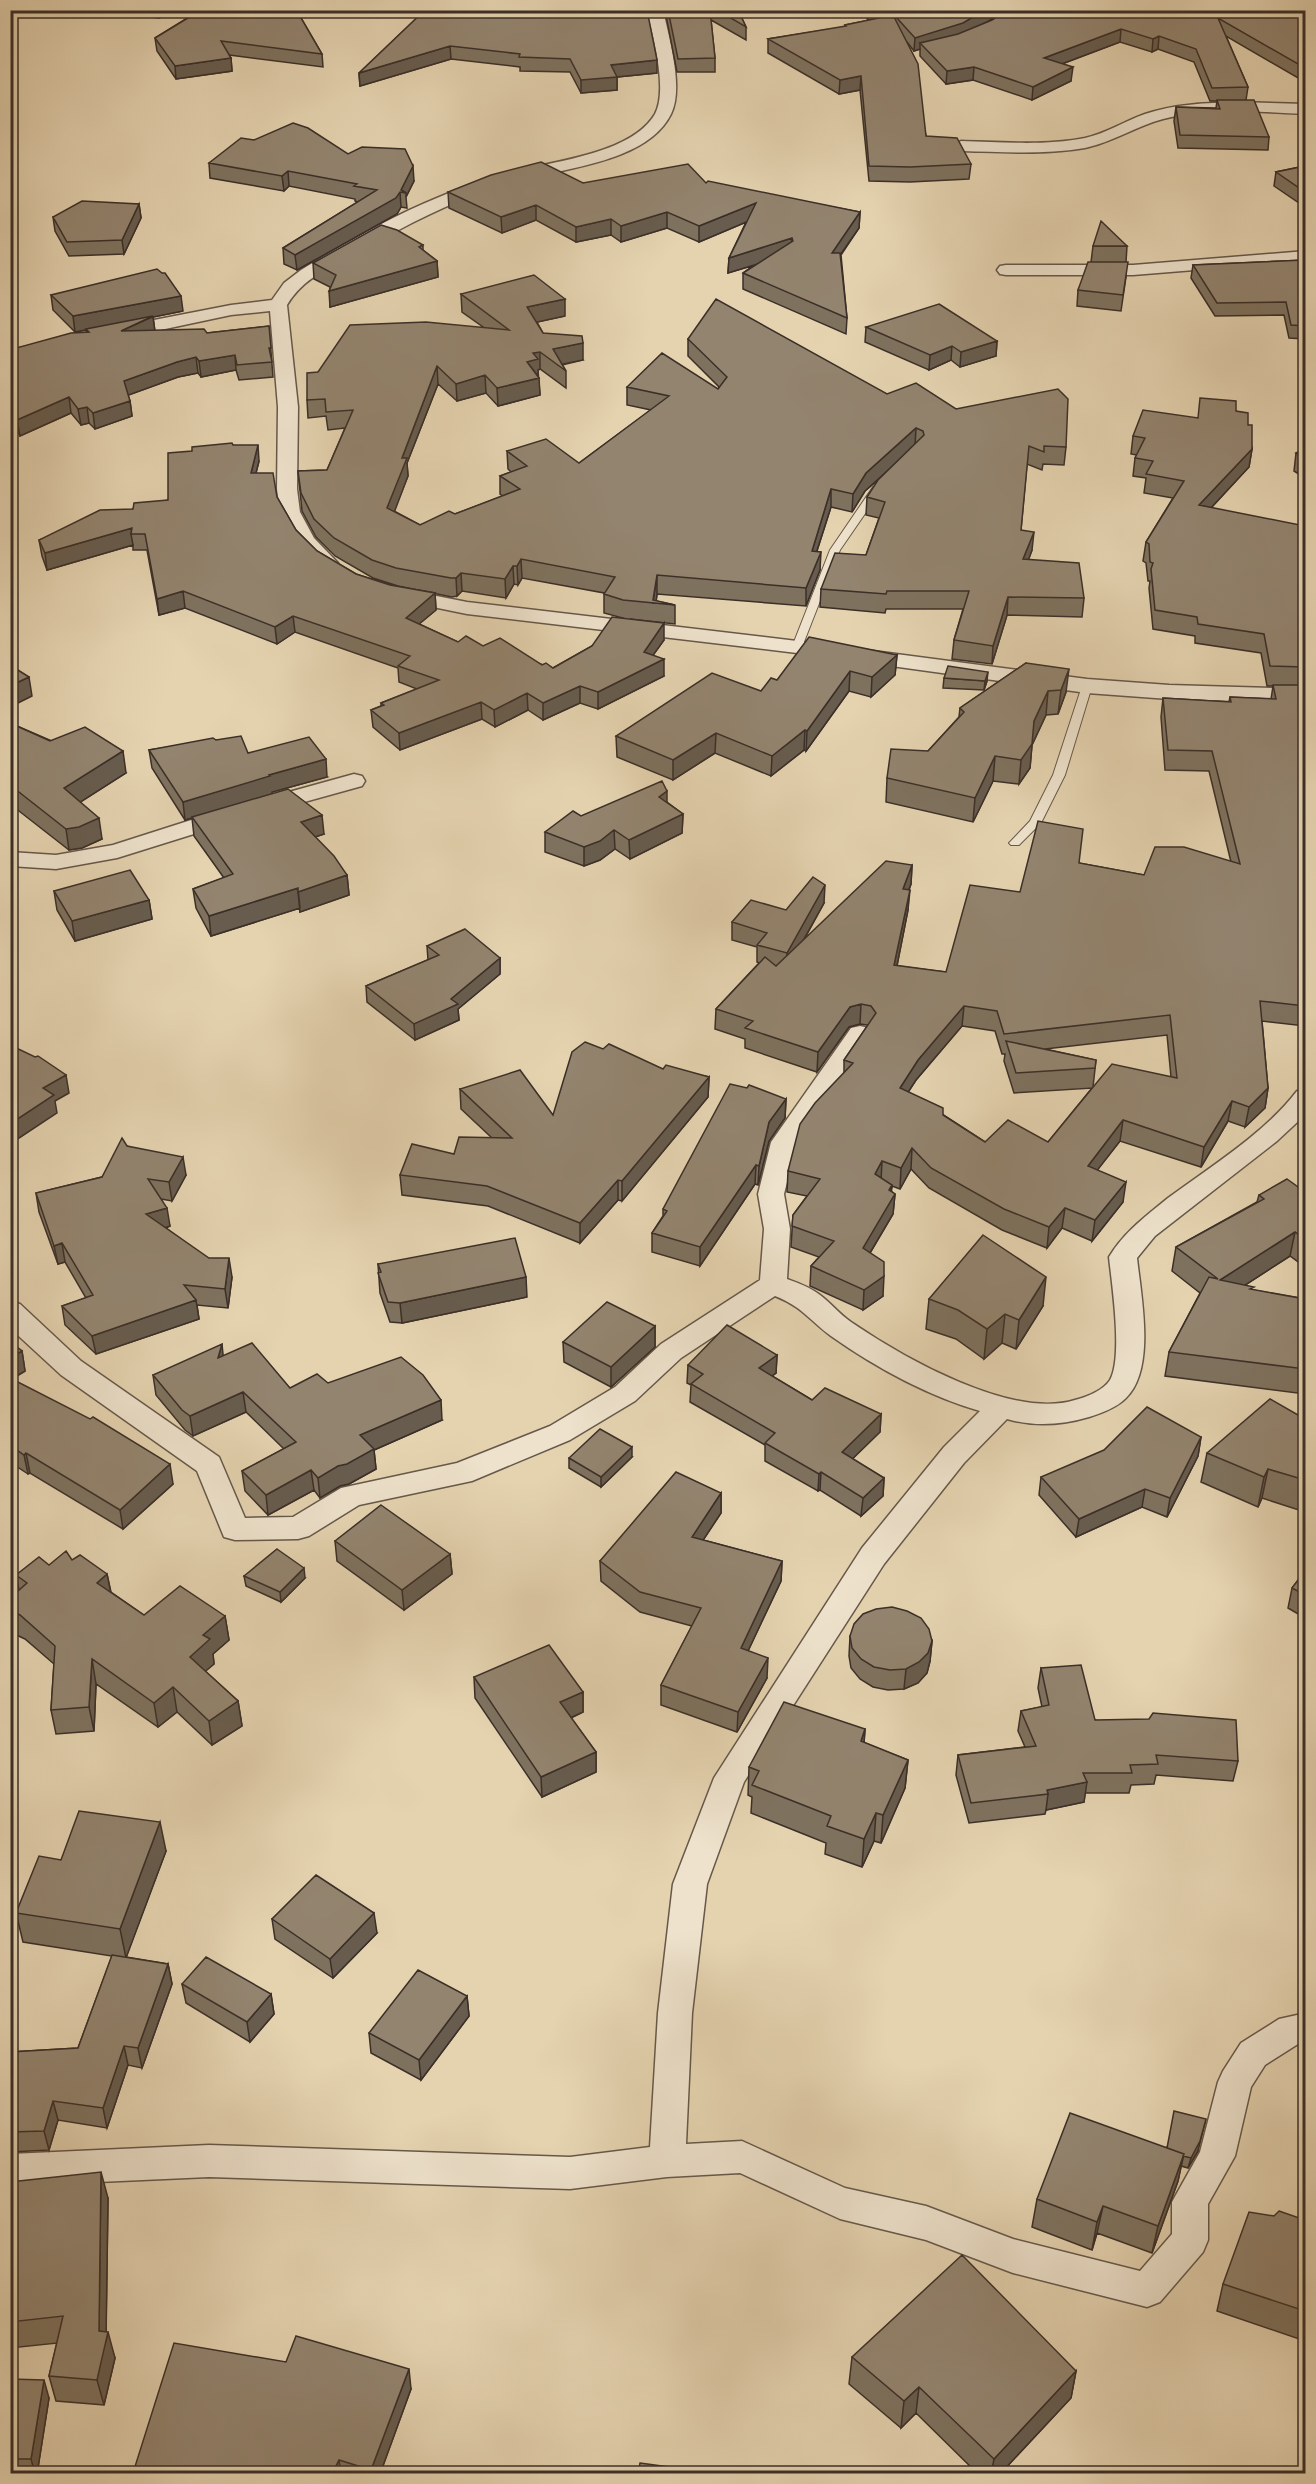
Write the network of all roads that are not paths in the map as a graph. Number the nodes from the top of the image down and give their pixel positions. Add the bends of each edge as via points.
1 (114, 10) edge
2 (655, 10) edge
3 (159, 16) dead end
4 (1305, 109) edge
5 (961, 146) edge
6 (1305, 256) edge
7 (1006, 270) dead end
8 (278, 305) junction
9 (102, 336) edge
10 (886, 480) edge
11 (344, 574) edge
12 (383, 590) edge
13 (797, 647) junction
14 (1087, 686) junction
15 (1305, 696) edge
16 (354, 781) dead end
17 (1015, 843) dead end
18 (10, 859) edge
19 (860, 1034) edge
20 (1305, 1097) edge
21 (773, 1284) junction
22 (10, 1311) edge
23 (1000, 1408) junction
24 (1305, 2028) edge
25 (667, 2161) junction
26 (10, 2170) edge

1 - 3 lane
2 - 8 street via 664,50 667,104 644,135 603,154 514,176 430,207 305,275
4 - 5 street via 1219,107 1166,113 1103,138 1081,142 1024,147
6 - 7 street via 1133,270
8 - 9 street via 231,310
8 - 11 street via 288,407 290,512 312,549
10 - 13 lane via 871,495 835,549
12 - 13 street via 467,608
13 - 14 street
14 - 15 street
14 - 17 lane via 1059,775 1035,823
16 - 18 street via 117,851 56,862
19 - 21 street via 784,1142 771,1194 777,1229
20 - 23 street via 1268,1135 1145,1230 1124,1257 1129,1342 1124,1380 1110,1397 1082,1411 1062,1415
21 - 22 street via 671,1352 625,1394 560,1432 462,1473 351,1496 298,1528 235,1529 209,1465 71,1368
21 - 23 street via 808,1300 837,1326 915,1373
23 - 25 street via 954,1455 873,1556 730,1778 690,1884 675,2013
24 - 25 street via 1291,2030 1253,2054 1235,2082 1218,2156 1190,2202 1190,2240 1147,2290 1013,2256 926,2223 840,2203 742,2157
25 - 26 street via 570,2173 209,2161

